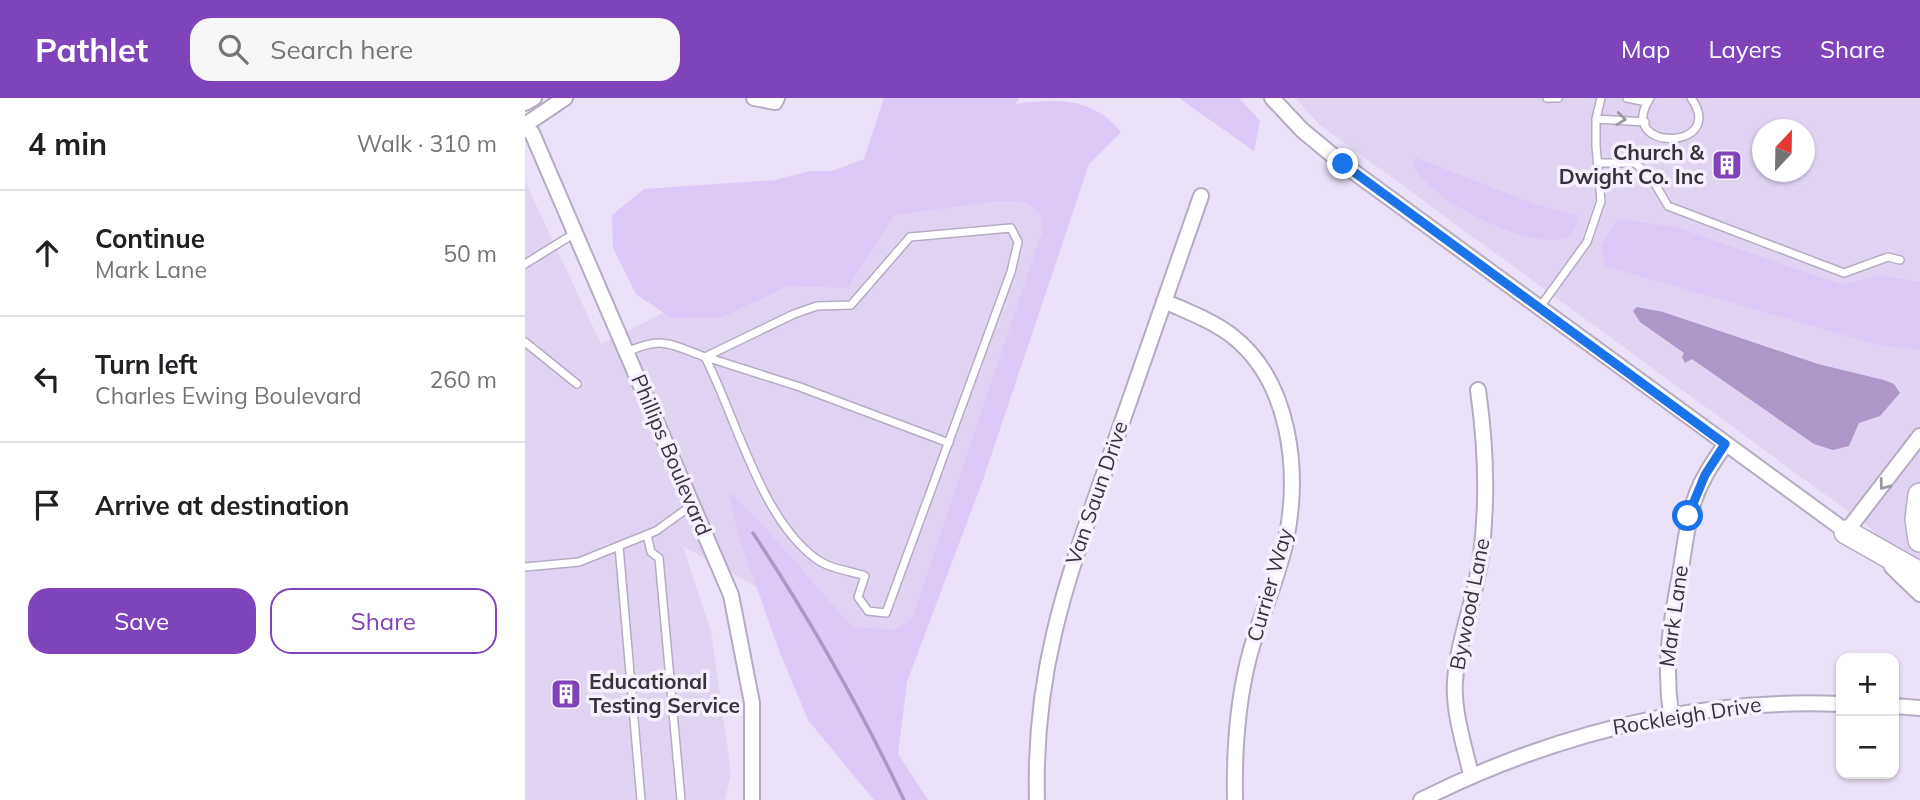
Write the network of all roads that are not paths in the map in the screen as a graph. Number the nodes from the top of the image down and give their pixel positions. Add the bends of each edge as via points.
1 (534, 98) edge
2 (565, 98) edge
3 (754, 98) edge
4 (777, 98) edge
5 (1272, 98) edge
6 (1547, 98) edge
7 (1558, 98) edge
8 (1601, 98) edge
9 (1627, 98) edge
10 (1691, 98) edge
11 (1649, 100) edge
12 (525, 103) edge
13 (1597, 119) junction
14 (1645, 122) junction
15 (525, 126) edge
16 (1598, 163) junction
17 (1201, 196) dead end
18 (575, 232) junction
19 (1900, 260) dead end
20 (525, 264) edge
21 (1164, 301) junction
22 (1539, 308) junction
23 (525, 342) edge
24 (627, 352) junction
25 (705, 357) junction
26 (577, 384) dead end
27 (1478, 390) dead end
28 (1920, 436) edge
29 (949, 443) junction
30 (1725, 444) junction
31 (1920, 495) edge
32 (692, 505) junction
33 (1846, 532) junction
34 (647, 535) junction
35 (1920, 540) edge
36 (619, 546) junction
37 (525, 567) edge
38 (1920, 574) edge
39 (1920, 594) edge
40 (1836, 704) edge
41 (1899, 706) edge
42 (1920, 708) edge
43 (1671, 714) junction
44 (1471, 775) junction
45 (641, 800) edge
46 (681, 800) edge
47 (752, 800) edge
48 (1037, 800) edge
49 (1235, 800) edge
50 (1421, 800) edge

1 - 12 street
2 - 15 street
3 - 4 street via 775,102
5 - 22 street via 1322,148
6 - 7 lane
8 - 13 lane
9 - 11 lane
10 - 14 lane via 1697,118 1682,139 1656,136
11 - 14 lane
13 -> 14 lane
13 - 16 lane
15 - 18 street, Phillips Boulevard
16 - 19 lane via 1635,163 1651,177 1668,206 1844,273 1888,257
16 - 22 lane via 1601,201 1587,242
17 - 21 street, Van Saun Drive
18 - 20 lane
18 - 24 street, Phillips Boulevard
21 - 48 street, Van Saun Drive via 1055,619 1038,726
21 - 49 street, Currier Way via 1230,334 1260,365 1278,401 1290,456 1286,541 1242,693
22 - 30 street
23 - 26 lane
24 - 25 lane via 664,342
24 - 32 street, Phillips Boulevard
25 - 29 lane
25 - 29 lane via 766,497 799,544 817,560 865,576 858,597 869,611 886,613
25 - 29 lane via 817,306 851,305 910,237 1011,228 1019,242 1011,272
27 - 44 street, Bywood Lane via 1484,436 1485,520 1475,594 1455,682 1457,715
28 -> 33 street
30 - 33 street
30 - 43 street, Mark Lane via 1701,482 1685,528 1666,655
31 - 35 main road
32 - 34 lane
32 - 47 street, Phillips Boulevard via 731,595 748,670 754,736
33 - 38 main road
33 - 39 street
34 - 36 lane
34 - 46 lane via 651,552 659,558
36 - 37 lane via 579,562
36 - 45 lane
40 - 43 street, Rockleigh Drive via 1772,704
41 - 42 street
43 - 44 street, Rockleigh Drive via 1581,735
44 - 50 street, Rockleigh Drive

